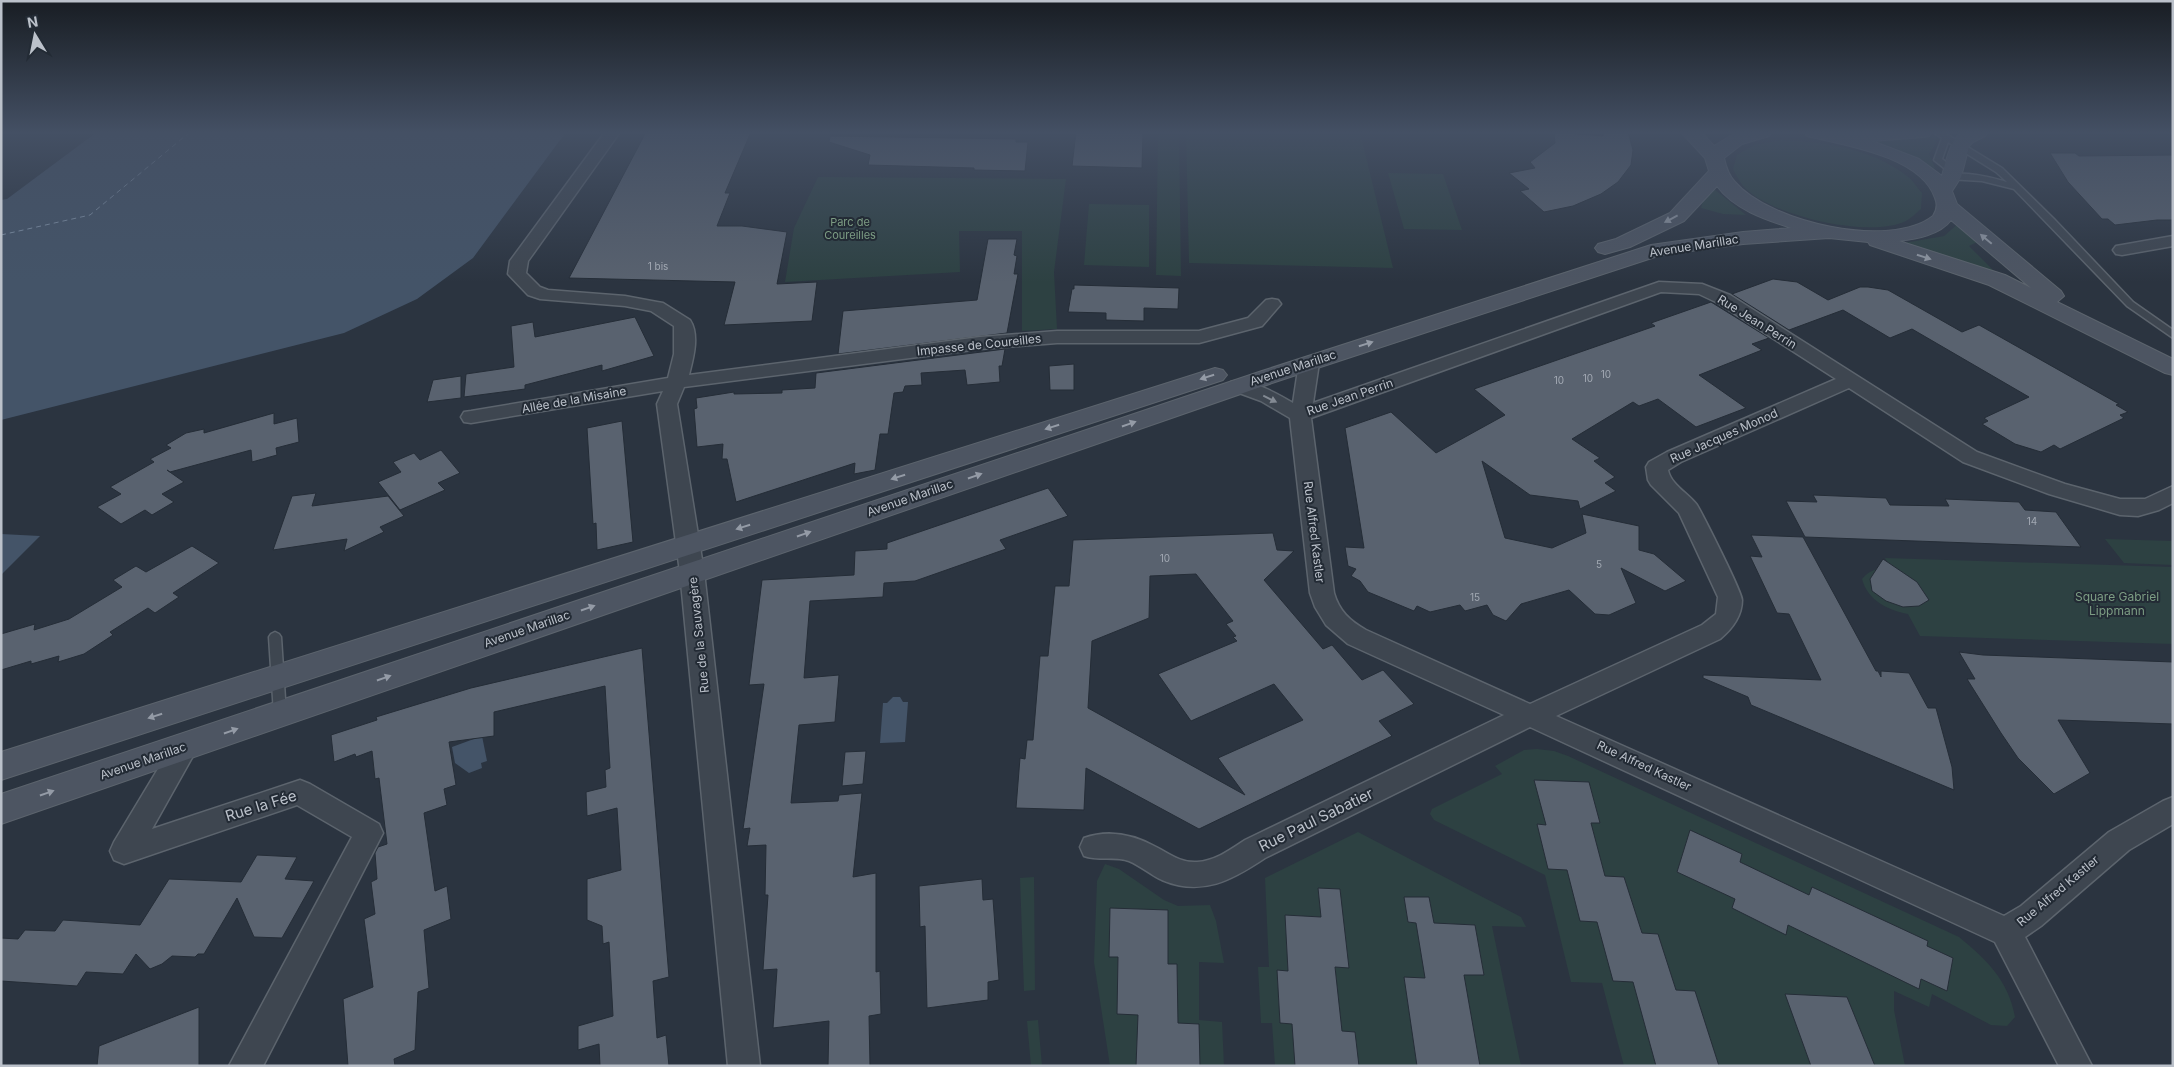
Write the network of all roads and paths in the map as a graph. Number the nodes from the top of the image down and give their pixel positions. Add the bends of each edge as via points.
1 (576, 182) edge
2 (1703, 182) edge
3 (1726, 182) edge
4 (1940, 182) edge
5 (1948, 182) edge
6 (1963, 182) edge
7 (2001, 182) edge
8 (2011, 182) edge
9 (1948, 186) junction
10 (2021, 192) junction
11 (1828, 232) junction
12 (1861, 236) junction
13 (2173, 241) edge
14 (2122, 250) dead end
15 (1272, 304) dead end
16 (2082, 321) junction
17 (2173, 335) edge
18 (1309, 363) junction
19 (2173, 368) edge
20 (1849, 381) junction
21 (678, 382) junction
22 (1238, 386) junction
23 (1300, 415) junction
24 (471, 417) dead end
25 (2173, 493) edge
26 (690, 558) junction
27 (275, 637) dead end
28 (278, 677) junction
29 (280, 714) junction
30 (1533, 715) junction
31 (185, 747) junction
32 (1, 766) edge
33 (1, 809) edge
34 (2173, 809) edge
35 (1094, 847) dead end
36 (2006, 932) junction
37 (245, 1066) edge
38 (744, 1066) edge
39 (2076, 1066) edge

1 - 21 street, Rue de la Sauvagère via 519,261 517,274 534,290 546,295 625,301 657,307 683,324 686,337
2 -> 26 street, Avenue Marillac via 1677,217 1623,243
3 - 11 street via 1731,190 1756,207 1789,222
4 - 9 street
5 - 9 street
6 - 9 lane
7 - 10 lane
8 - 10 lane
9 - 12 street via 1946,212 1936,224 1918,232
16 -> 9 street via 2023,271
10 - 17 lane via 2130,304
11 - 12 street
18 -> 11 street, Avenue Marillac via 1658,249
12 -> 16 street via 1997,280
13 - 14 street
15 - 21 street, Impasse de Coureilles via 1255,322 1199,337 1048,338
16 - 19 street
18 - 22 street, Avenue Marillac
18 - 23 street, Rue Alfred Kastler
20 - 23 street, Rue Jean Perrin via 1724,299 1702,289 1659,287
20 - 25 street, Rue Jean Perrin via 1970,457 2007,472 2120,507 2151,505
20 - 30 street, Rue Jacques Monod via 1657,467 1660,480 1688,509 1730,597 1730,612 1723,624 1711,632
21 - 24 street, Allée de la Misaine
21 - 26 street, Rue de la Sauvagère via 667,404
22 -> 23 street, Rue Jean Perrin via 1268,397
26 -> 22 street, Avenue Marillac
23 - 30 street, Rue Alfred Kastler via 1322,593 1329,612 1357,637
26 - 28 street, Avenue Marillac
29 -> 26 street, Avenue Marillac
26 - 38 street, Rue de la Sauvagère
27 - 28 lane
28 - 29 lane
28 -> 32 street, Avenue Marillac
31 -> 29 street, Avenue Marillac
30 - 35 street, Rue Paul Sabatier via 1214,871 1188,875 1172,871 1127,848
30 - 36 street, Rue Alfred Kastler
33 -> 31 street, Avenue Marillac
31 - 37 street, Rue la Fée via 124,851 300,792 369,834
34 - 36 street, Rue Alfred Kastler via 2119,841 2030,916
36 - 39 street

